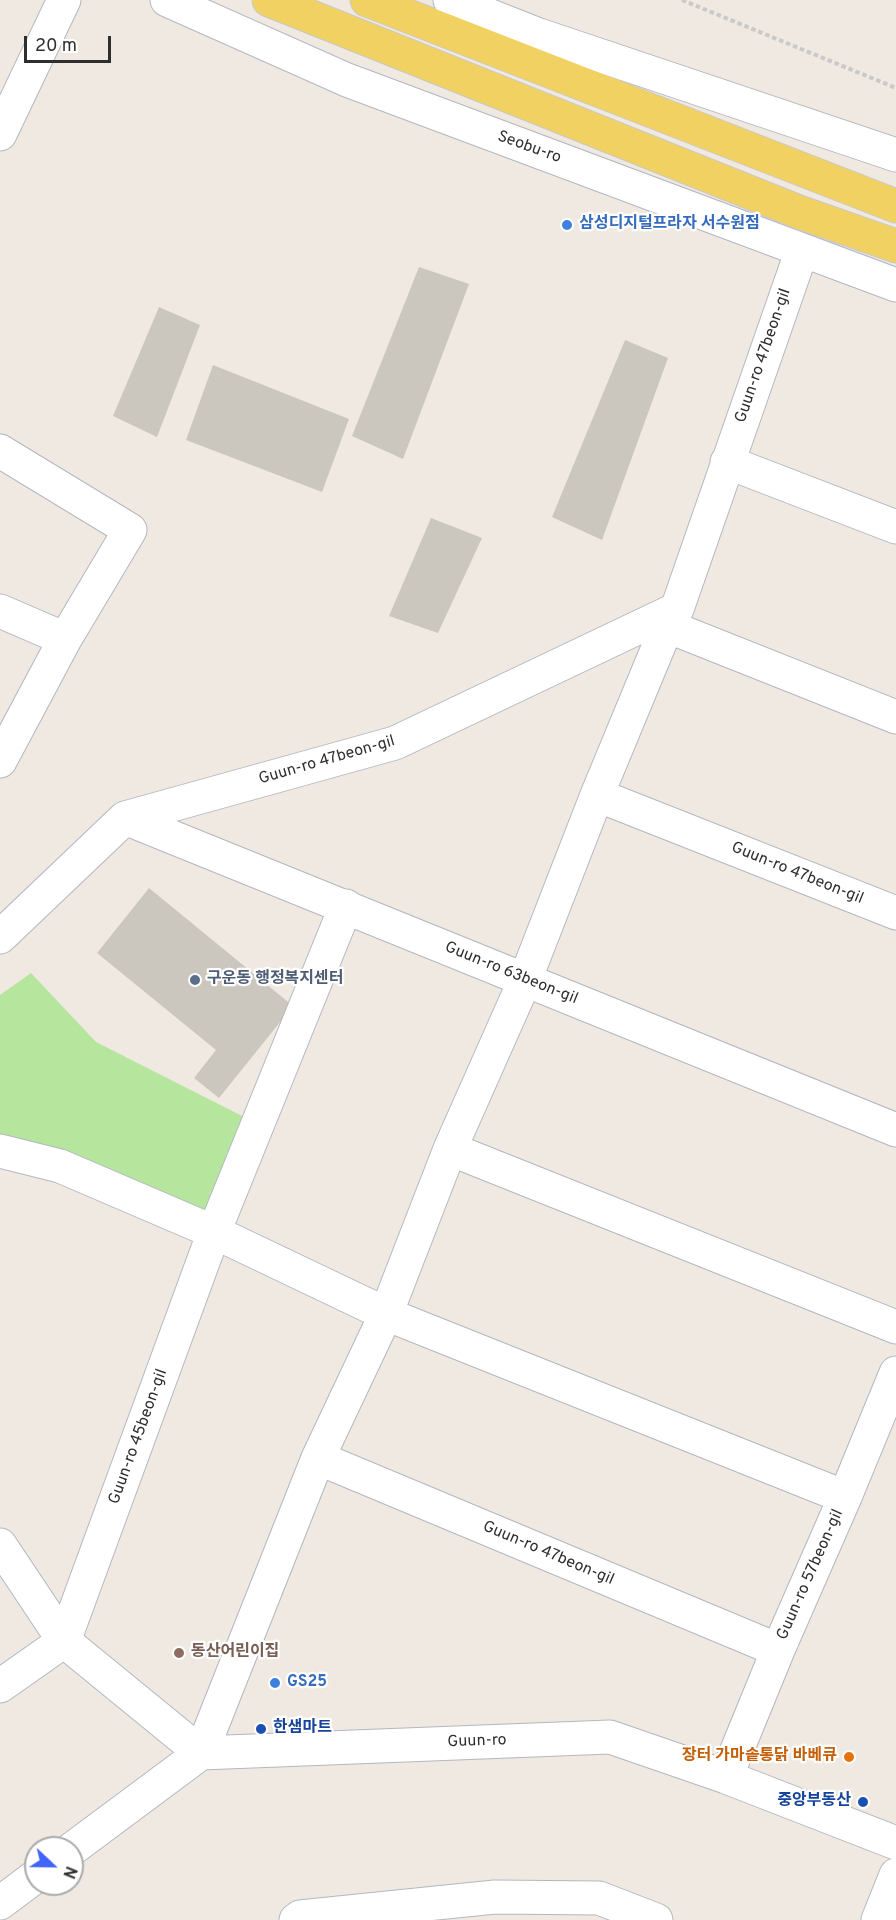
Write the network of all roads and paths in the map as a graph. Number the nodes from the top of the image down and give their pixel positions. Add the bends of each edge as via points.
1 (64, 0) edge
2 (167, 0) edge
3 (269, 0) edge
4 (367, 0) edge
5 (450, 0) edge
6 (682, 0) edge
7 (896, 88) edge
8 (0, 134) edge
9 (896, 155) edge
10 (896, 206) edge
11 (896, 246) edge
12 (802, 250) junction
13 (896, 285) edge
14 (0, 451) edge
15 (727, 462) junction
16 (896, 527) edge
17 (0, 611) edge
18 (672, 617) junction
19 (65, 639) junction
20 (896, 717) edge
21 (0, 761) edge
22 (597, 795) junction
23 (125, 818) junction
24 (346, 906) junction
25 (896, 913) edge
26 (0, 937) edge
27 (525, 980) junction
28 (896, 1130) edge
29 (450, 1149) junction
30 (0, 1151) edge
31 (214, 1232) junction
32 (386, 1314) junction
33 (896, 1327) edge
34 (896, 1373) edge
35 (318, 1458) junction
36 (845, 1497) junction
37 (0, 1545) edge
38 (64, 1641) junction
39 (778, 1650) junction
40 (0, 1686) edge
41 (201, 1753) junction
42 (726, 1777) junction
43 (84, 1840) edge
44 (896, 1843) edge
45 (896, 1875) edge
46 (24, 1885) edge
47 (0, 1903) edge
48 (491, 1909) edge
49 (296, 1920) edge
50 (656, 1920) edge
51 (878, 1920) edge

1 - 8 street
2 - 12 street, Seobu-ro via 346,80
3 - 11 main road via 788,207
4 - 10 main road
5 - 9 street via 539,35
6 - 7 path
12 - 13 street, Seobu-ro
12 - 15 street, Guun-ro 47beon-gil
14 - 19 street via 130,530
15 - 16 street
15 - 18 street, Guun-ro 47beon-gil
17 - 19 street
18 - 20 street
18 - 22 street, Guun-ro 47beon-gil
18 - 23 street, Guun-ro 47beon-gil via 395,743
19 - 21 street
22 - 25 street, Guun-ro 47beon-gil
22 - 27 street, Guun-ro 47beon-gil
23 - 24 street, Guun-ro 63beon-gil
23 - 26 street, Guun-ro 47beon-gil
24 - 27 street, Guun-ro 63beon-gil
24 - 31 street, Guun-ro 45beon-gil
27 - 28 street, Guun-ro 63beon-gil
27 - 29 street, Guun-ro 47beon-gil
29 - 32 street, Guun-ro 47beon-gil
29 - 33 street
30 - 31 street via 60,1166
31 - 32 street
31 - 38 street, Guun-ro 45beon-gil
32 - 35 street, Guun-ro 47beon-gil
32 - 36 street
34 - 36 street, Guun-ro 57beon-gil
35 - 39 street, Guun-ro 47beon-gil
35 - 41 street, Guun-ro 47beon-gil
36 - 39 street, Guun-ro 57beon-gil
37 - 38 street
38 - 40 street
38 - 41 street
39 - 42 street, Guun-ro 57beon-gil
41 - 42 street, Guun-ro via 610,1737
41 - 43 street
42 - 44 street, Guun-ro
45 - 51 street
46 - 47 street
48 - 49 street
48 - 50 street via 599,1898

